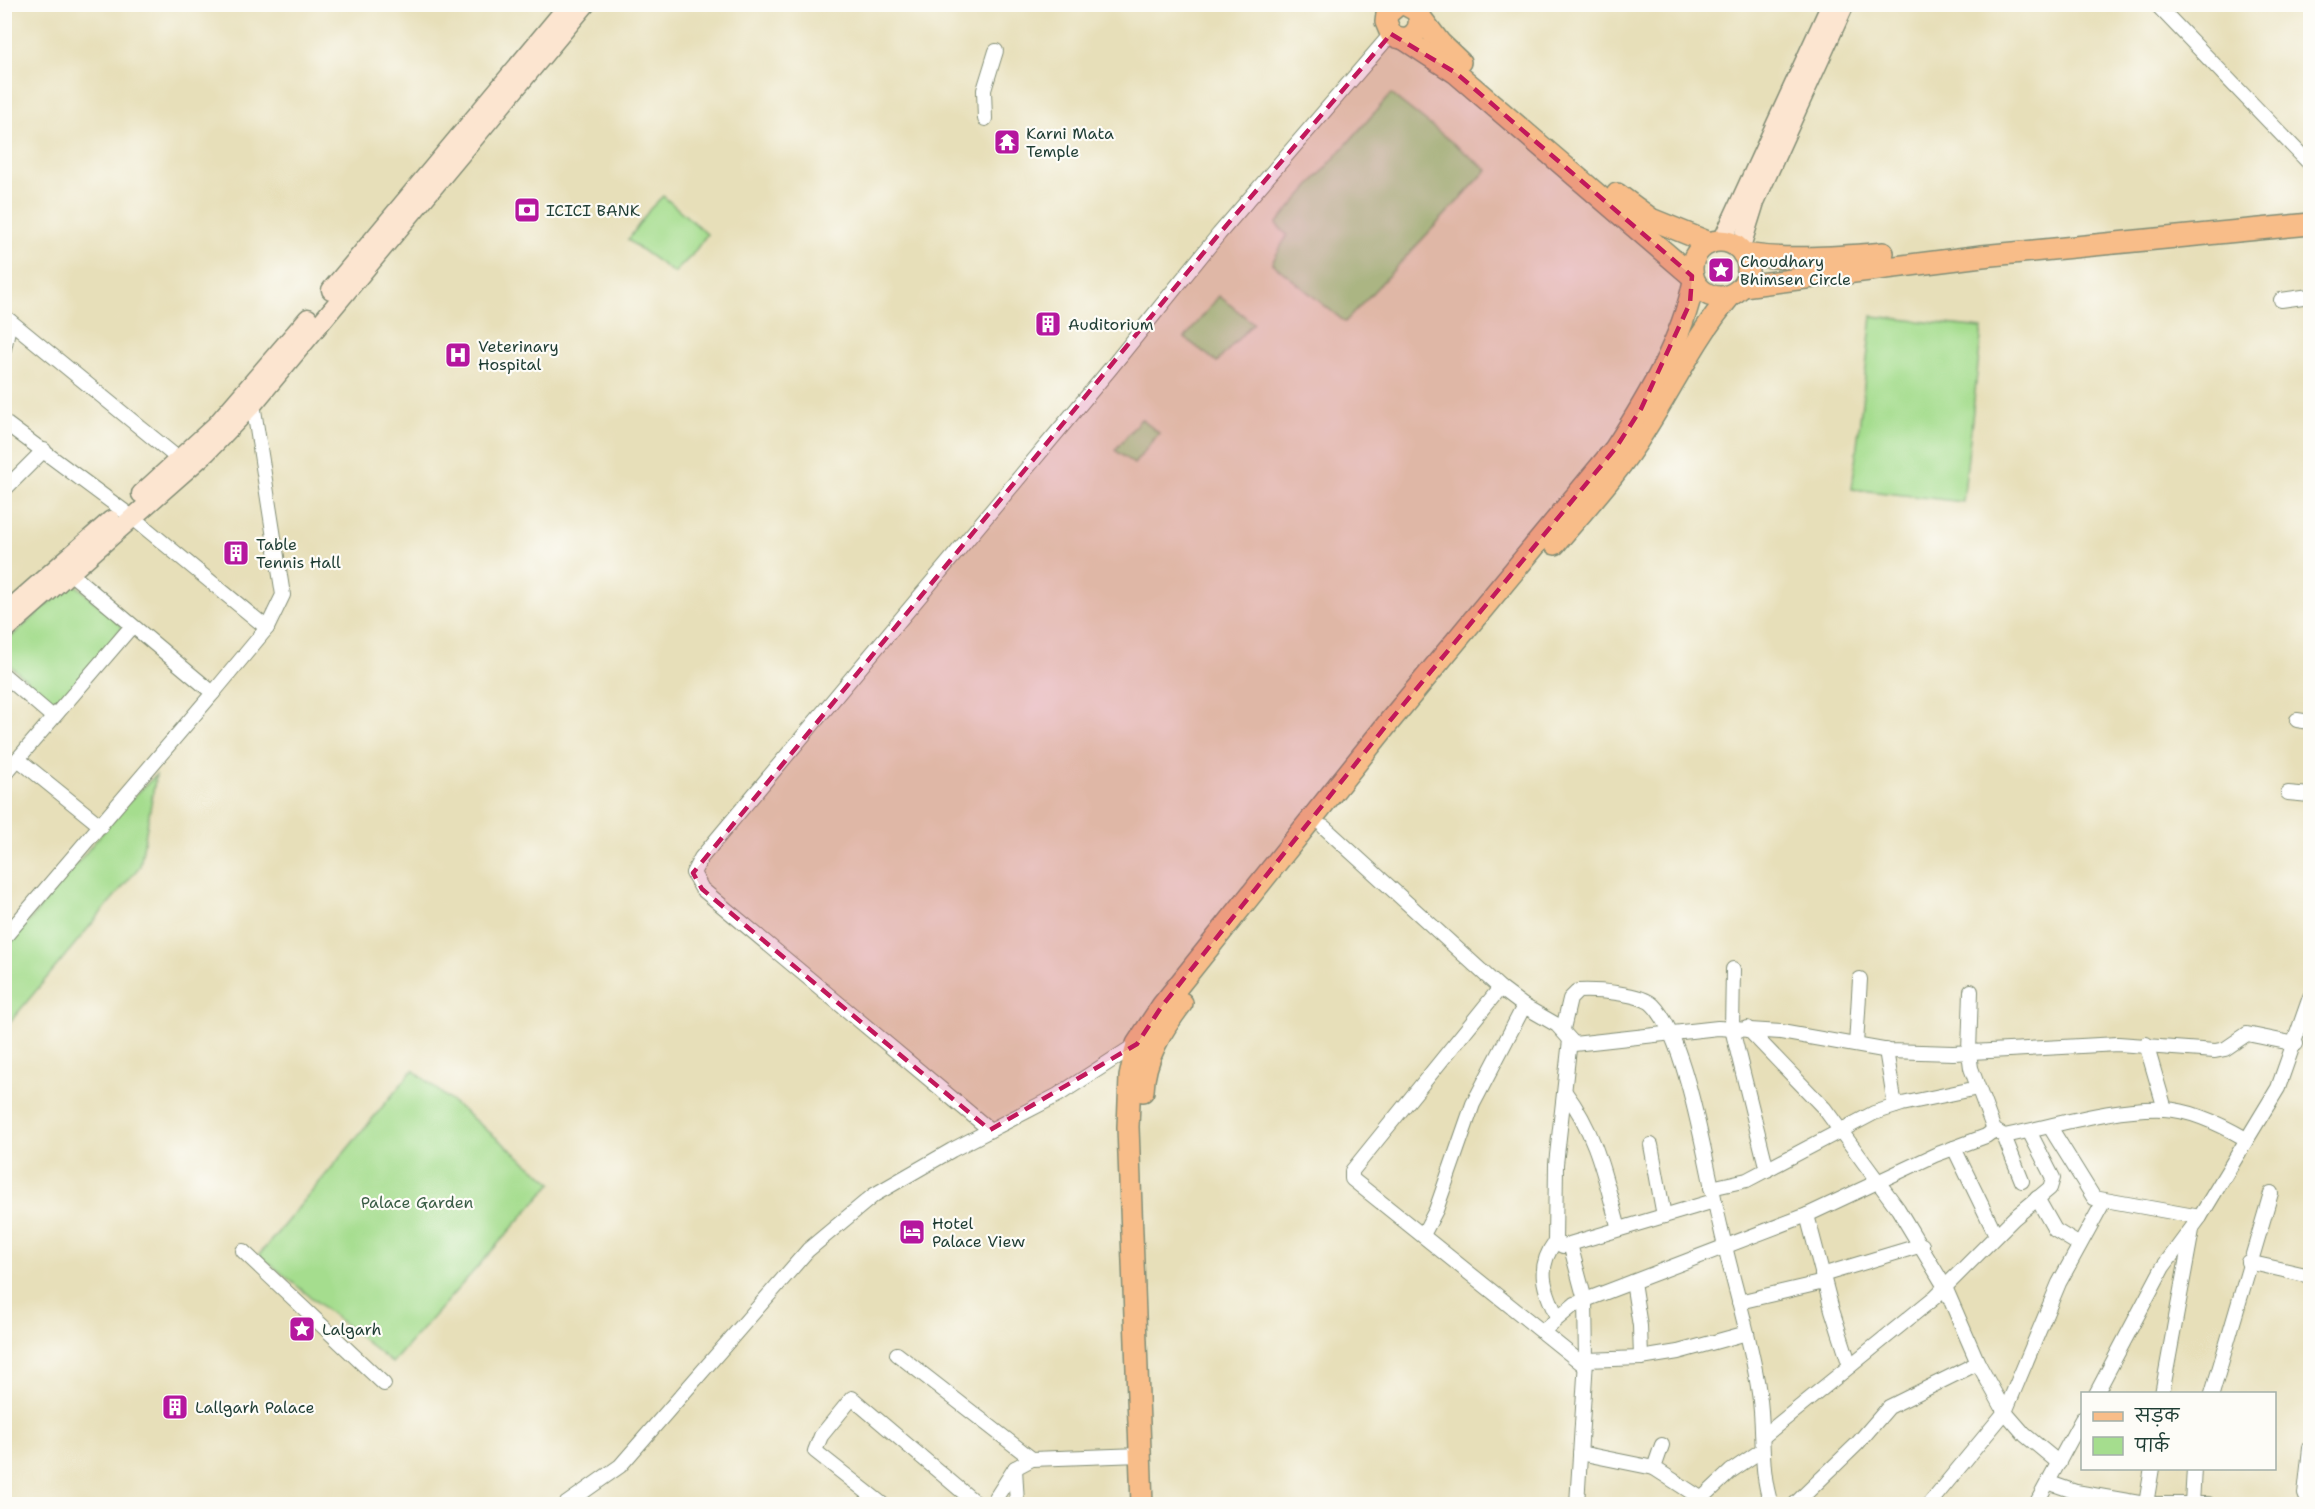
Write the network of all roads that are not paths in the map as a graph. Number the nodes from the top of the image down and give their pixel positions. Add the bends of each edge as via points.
1 (570, 4) edge
2 (586, 4) edge
3 (1372, 4) edge
4 (1831, 4) edge
5 (1845, 4) edge
6 (2156, 4) edge
7 (1411, 7) edge
8 (1394, 32) junction
9 (996, 51) dead end
10 (984, 119) dead end
11 (2310, 164) edge
12 (2310, 213) edge
13 (2310, 224) edge
14 (1729, 247) junction
15 (1693, 278) junction
16 (1737, 290) junction
17 (2310, 296) edge
18 (2281, 300) dead end
19 (7, 319) edge
20 (4, 349) edge
21 (252, 395) junction
22 (4, 422) edge
23 (45, 450) junction
24 (184, 464) junction
25 (4, 490) edge
26 (128, 514) junction
27 (70, 573) junction
28 (4, 614) edge
29 (132, 626) junction
30 (267, 628) junction
31 (4, 631) edge
32 (4, 675) edge
33 (213, 693) junction
34 (53, 717) junction
35 (18, 759) junction
36 (4, 775) edge
37 (2288, 793) dead end
38 (2310, 795) edge
39 (101, 826) junction
40 (1324, 827) junction
41 (4, 938) edge
42 (1733, 969) dead end
43 (1860, 979) dead end
44 (1500, 988) junction
45 (1971, 991) dead end
46 (2310, 997) edge
47 (1524, 1006) junction
48 (1747, 1028) junction
49 (1732, 1029) junction
50 (1670, 1031) junction
51 (1567, 1035) junction
52 (1137, 1044) junction
53 (2146, 1044) junction
54 (2295, 1044) junction
55 (1856, 1046) junction
56 (1886, 1050) junction
57 (1969, 1052) junction
58 (1978, 1088) junction
59 (1565, 1092) junction
60 (1895, 1106) junction
61 (2164, 1109) junction
62 (2050, 1127) junction
63 (990, 1130) junction
64 (1840, 1131) junction
65 (2029, 1131) junction
66 (1999, 1133) junction
67 (2246, 1139) junction
68 (1651, 1145) dead end
69 (1954, 1148) junction
70 (1767, 1170) junction
71 (2022, 1181) dead end
72 (1877, 1182) junction
73 (2271, 1192) dead end
74 (1713, 1194) junction
75 (2037, 1198) junction
76 (2104, 1201) junction
77 (1807, 1215) junction
78 (1664, 1216) junction
79 (2196, 1222) junction
80 (1619, 1229) junction
81 (1423, 1235) junction
82 (1996, 1235) junction
83 (1556, 1242) junction
84 (1570, 1244) junction
85 (2078, 1244) junction
86 (1922, 1245) junction
87 (1725, 1248) junction
88 (243, 1251) dead end
89 (2248, 1262) junction
90 (2310, 1276) edge
91 (1823, 1278) junction
92 (1633, 1282) junction
93 (1946, 1287) junction
94 (1585, 1300) junction
95 (1739, 1302) junction
96 (1557, 1317) junction
97 (1543, 1331) junction
98 (1747, 1333) junction
99 (897, 1354) dead end
100 (1641, 1358) junction
101 (1585, 1363) junction
102 (1978, 1363) junction
103 (1850, 1366) junction
104 (384, 1384) dead end
105 (2097, 1392) edge
106 (2162, 1392) edge
107 (2213, 1392) edge
108 (2005, 1412) junction
109 (2081, 1421) edge
110 (1763, 1443) junction
111 (1662, 1444) dead end
112 (2310, 1448) edge
113 (1580, 1454) junction
114 (1140, 1455) junction
115 (1032, 1459) junction
116 (2059, 1463) junction
117 (1015, 1468) junction
118 (1654, 1468) junction
119 (2152, 1470) edge
120 (2194, 1470) edge
121 (2050, 1483) junction
122 (2072, 1490) junction
123 (2308, 1497) edge
124 (1699, 1502) edge
125 (566, 1504) edge
126 (882, 1504) edge
127 (977, 1504) edge
128 (992, 1504) edge
129 (1017, 1504) edge
130 (1142, 1504) edge
131 (1156, 1504) edge
132 (1577, 1504) edge
133 (1771, 1504) edge
134 (1795, 1504) edge
135 (1929, 1504) edge
136 (2036, 1504) edge
137 (2065, 1504) edge
138 (2148, 1504) edge
139 (2192, 1504) edge
140 (2208, 1504) edge

1 - 21 street
2 - 21 street
3 - 8 main road
4 - 14 street
5 - 14 street via 1755,202
6 - 11 street
7 - 8 main road via 1387,14
7 - 8 main road via 1419,28 1413,36
7 - 14 main road via 1450,53 1628,203 1651,219
8 - 15 main road via 1456,73
8 - 63 street via 1219,234 693,873 702,889
9 - 10 street via 984,90
12 - 14 main road via 1813,260 1780,260
13 - 16 main road via 1982,256
14 - 15 main road via 1696,255
14 - 16 main road via 1748,274
15 - 16 main road via 1699,288 1713,297
15 - 52 main road via 1683,321 1641,409 1615,449 1389,722 1162,1006
16 - 40 main road via 1716,313 1643,433 1606,483 1386,744
17 - 18 street
19 - 20 street
19 - 24 street
21 - 24 street
21 - 30 street via 283,583 278,610
22 - 23 street
23 - 25 street
23 - 26 street
24 - 26 street
26 - 27 street
26 - 28 street
26 - 30 street
27 - 29 street
27 - 31 street
29 - 33 street
29 - 34 street
30 - 33 street
32 - 34 street
33 - 39 street
34 - 35 street
35 - 36 street
35 - 39 street
37 - 38 street
39 - 41 street
40 - 44 street
40 - 131 main road via 1173,1014 1153,1048 1144,1077 1142,1125
42 - 49 street
43 - 55 street
44 - 47 street
44 - 81 street via 1352,1171 1355,1184
45 - 57 street
46 - 54 street
47 - 51 street
47 - 81 street via 1473,1104 1436,1210
48 - 49 street
48 - 55 street
48 - 64 street via 1824,1108
49 - 50 street
49 - 70 street
50 - 51 street via 1580,1045
50 - 51 street via 1652,1003 1630,995 1588,990 1578,991 1570,999
50 - 74 street
51 - 59 street
52 - 63 street via 1058,1095
52 - 114 main road via 1130,1077 1128,1127
53 - 54 street via 2215,1051 2247,1034
53 - 57 street
53 - 61 street
54 - 67 street via 2278,1088
55 - 56 street
56 - 57 street
56 - 60 street
57 - 58 street
58 - 60 street
58 - 66 street
59 - 80 street via 1581,1112 1594,1140
59 - 83 street via 1556,1164
60 - 64 street
61 - 62 street via 2114,1113
61 - 67 street via 2197,1117
62 - 65 street
62 - 76 street via 2090,1194
63 - 125 street via 874,1195 808,1250 620,1466
64 - 70 street
64 - 72 street
65 - 66 street
65 - 75 street via 2053,1178 2050,1188
66 - 69 street
66 - 71 street
67 - 79 street
68 - 78 street
69 - 72 street
69 - 82 street
70 - 74 street
72 - 77 street
72 - 86 street
73 - 89 street
74 - 78 street
74 - 87 street
75 - 82 street
75 - 85 street via 2055,1230
76 - 79 street via 2178,1211
76 - 85 street
77 - 87 street
77 - 91 street
78 - 80 street
79 - 105 street via 2163,1267
79 - 106 street
80 - 84 street
81 - 97 street
82 - 93 street
83 - 84 street
83 - 96 street via 1545,1260 1542,1277
84 - 94 street
85 - 108 street
86 - 91 street
86 - 93 street
87 - 92 street
87 - 95 street
88 - 104 street
89 - 90 street
89 - 107 street
91 - 95 street
91 - 103 street
92 - 94 street
92 - 100 street
93 - 102 street
93 - 103 street
94 - 96 street
94 - 101 street
95 - 98 street
96 - 97 street
97 - 101 street
98 - 100 street
98 - 110 street
99 - 115 street
100 - 101 street
101 - 113 street
102 - 108 street
102 - 134 street via 1889,1407
103 - 110 street
108 - 116 street
108 - 135 street
109 - 116 street
110 - 124 street
110 - 133 street
111 - 118 street
112 - 123 street
113 - 118 street
113 - 132 street
114 - 115 street
114 - 130 main road
115 - 117 street
116 - 121 street
117 - 128 street
117 - 129 street
118 - 124 street
119 - 138 street
120 - 139 street
121 - 122 street
121 - 136 street
122 - 137 street
122 - 138 street
126 - 127 street via 815,1450 821,1436 852,1398
138 - 139 street
139 - 140 street

